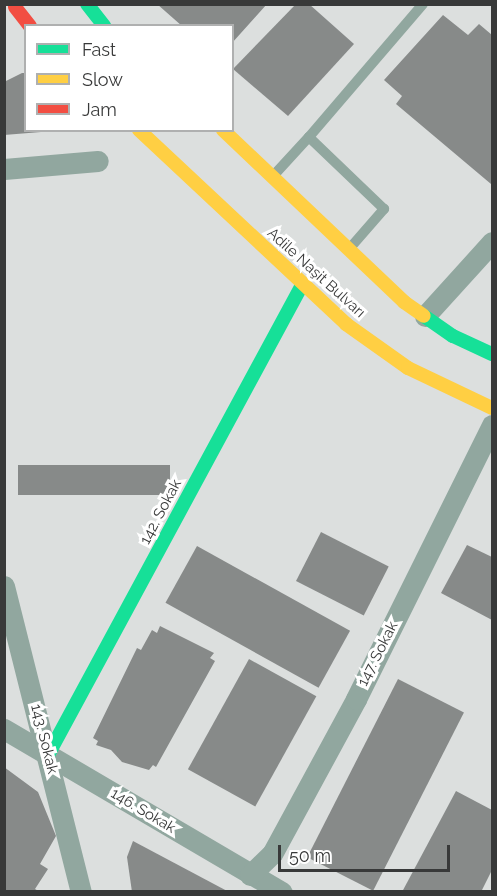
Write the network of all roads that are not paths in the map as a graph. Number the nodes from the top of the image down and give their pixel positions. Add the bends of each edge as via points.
1 (87, 4) edge
2 (423, 4) edge
3 (11, 5) edge
4 (28, 24) edge
5 (102, 24) edge
6 (141, 132) edge
7 (225, 132) edge
8 (309, 137) junction
9 (98, 161) dead end
10 (4, 169) edge
11 (274, 175) junction
12 (492, 242) edge
13 (350, 249) junction
14 (302, 285) junction
15 (425, 316) junction
16 (492, 354) edge
17 (492, 408) edge
18 (492, 425) edge
19 (4, 586) edge
20 (4, 729) edge
21 (48, 755) junction
22 (250, 875) junction
23 (81, 891) edge
24 (282, 891) edge

1 - 5 main road
2 - 8 lane
3 - 4 main road
6 - 14 main road, Adile Naşit Bulvarı
7 - 11 main road
8 - 11 lane
8 - 13 lane via 384,209
9 - 10 street
11 - 13 main road
12 - 15 street
13 - 15 main road via 404,302
14 - 17 main road, Adile Naşit Bulvarı via 346,324 408,368
14 - 21 main road, 142. Sokak
15 - 16 main road via 453,336
18 - 22 street, 147. Sokak via 356,699 272,854
19 - 21 street, 143. Sokak
20 - 21 street, 146. Sokak
21 - 22 street, 146. Sokak
21 - 23 street, 143. Sokak
22 - 24 street, 146. Sokak

